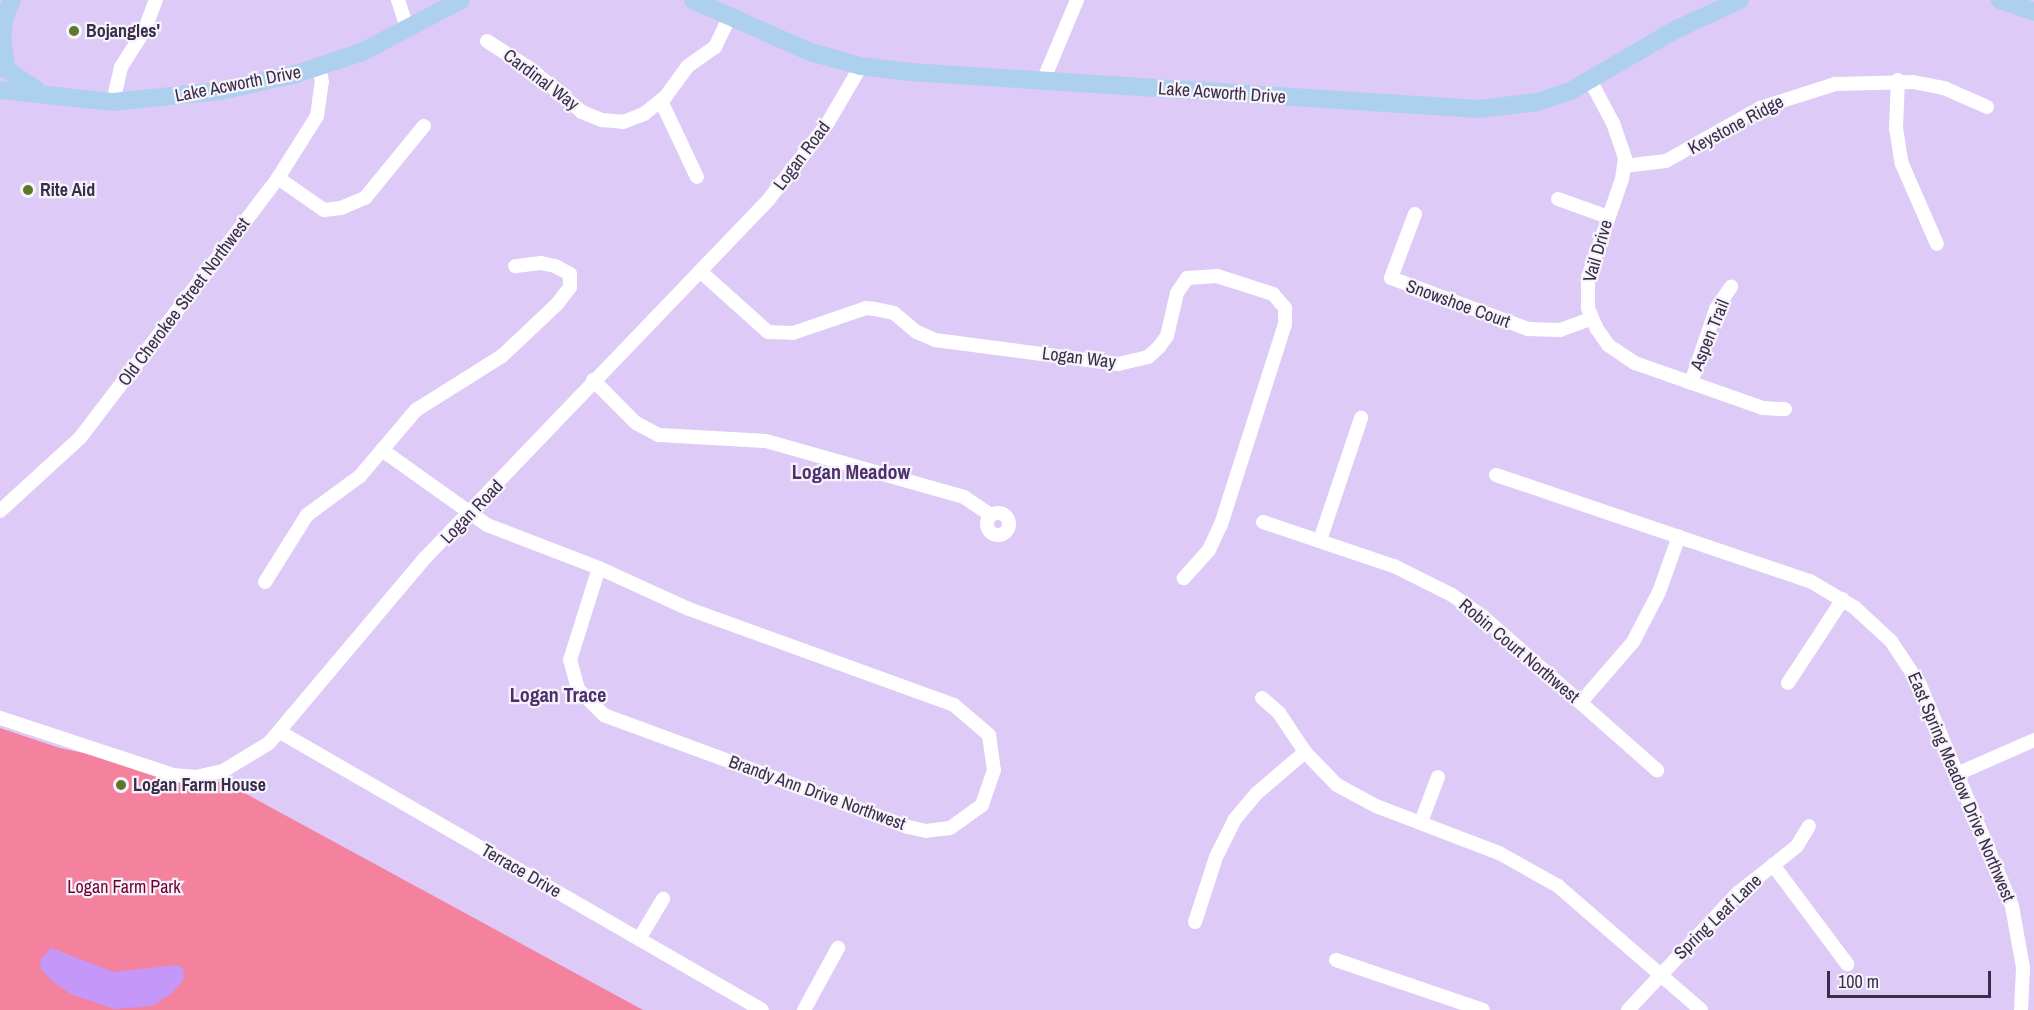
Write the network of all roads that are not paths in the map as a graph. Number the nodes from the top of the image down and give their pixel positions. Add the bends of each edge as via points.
1 (156, 0) edge
2 (398, 0) edge
3 (461, 0) edge
4 (693, 0) edge
5 (1077, 0) edge
6 (1740, 0) edge
7 (2000, 0) edge
8 (2034, 12) edge
9 (6, 15) edge
10 (730, 16) junction
11 (407, 28) junction
12 (487, 41) dead end
13 (861, 66) junction
14 (319, 67) junction
15 (1590, 80) junction
16 (1043, 81) junction
17 (1898, 81) junction
18 (0, 90) edge
19 (49, 96) junction
20 (661, 101) junction
21 (113, 102) junction
22 (1987, 107) dead end
23 (424, 126) dead end
24 (1624, 166) junction
25 (697, 177) dead end
26 (278, 178) junction
27 (1558, 199) dead end
28 (1414, 214) dead end
29 (1608, 217) junction
30 (1937, 244) dead end
31 (515, 266) dead end
32 (700, 271) junction
33 (1731, 287) dead end
34 (1591, 319) junction
35 (593, 380) junction
36 (1691, 383) junction
37 (1785, 409) dead end
38 (1361, 418) dead end
39 (382, 450) junction
40 (1496, 475) dead end
41 (0, 511) edge
42 (470, 515) junction
43 (991, 515) dead end
44 (1263, 522) dead end
45 (1679, 536) junction
46 (1320, 540) junction
47 (599, 568) junction
48 (1184, 578) dead end
49 (265, 582) dead end
50 (1843, 599) junction
51 (1788, 683) dead end
52 (1262, 698) dead end
53 (1581, 702) junction
54 (0, 718) edge
55 (280, 732) junction
56 (2034, 740) edge
57 (1305, 752) junction
58 (1657, 770) dead end
59 (1959, 773) junction
60 (1438, 777) dead end
61 (1421, 822) junction
62 (1809, 826) dead end
63 (1773, 865) junction
64 (663, 899) dead end
65 (1195, 922) dead end
66 (639, 939) junction
67 (838, 948) dead end
68 (1336, 960) dead end
69 (1847, 964) dead end
70 (1661, 974) junction
71 (762, 1010) edge
72 (804, 1010) edge
73 (1483, 1010) edge
74 (1628, 1010) edge
75 (1701, 1010) edge
76 (2021, 1010) edge

1 - 21 street via 144,31 121,67
2 - 11 street
3 - 11 main road, Lake Acworth Drive
4 - 10 main road, Lake Acworth Drive
5 - 16 street
6 - 15 main road, Lake Acworth Drive via 1677,29
7 - 8 main road
9 - 19 main road via 2,40 7,70
10 - 13 main road, Lake Acworth Drive via 810,51
10 - 20 street, Cardinal Way via 715,47 688,66
11 - 14 main road, Lake Acworth Drive via 362,52
12 - 20 street, Cardinal Way via 532,70 582,112 602,120 634,118
13 - 16 main road, Lake Acworth Drive
13 - 32 street, Logan Road via 827,124 791,173
14 - 21 main road, Lake Acworth Drive via 220,91
14 - 26 street, Old Cherokee Street Northwest via 322,82 317,116
15 - 16 main road, Lake Acworth Drive via 1538,102 1479,109
15 - 24 street, Vail Drive via 1624,150
17 - 22 street, Keystone Ridge via 1944,88
17 - 24 street, Keystone Ridge via 1862,81 1806,91 1760,108 1666,161
17 - 30 street via 1896,128 1902,164
18 - 19 main road, Lake Acworth Drive
19 - 21 main road, Lake Acworth Drive
20 - 25 street
23 - 26 street via 365,198 341,208 324,210
24 - 29 street, Vail Drive
26 - 41 street, Old Cherokee Street Northwest via 80,438
27 - 29 street
28 - 34 street, Snowshoe Court via 1391,278 1528,329 1560,330
29 - 34 street, Vail Drive via 1588,277
31 - 39 street via 555,266 570,274 570,287 527,334 484,368 416,410
32 - 35 street, Logan Road
32 - 48 street, Logan Way via 768,332 793,333 866,308 894,313 917,332 935,340 1118,364 1148,357 1159,347 1167,336 1177,293 1187,278 1217,276 1273,294 1285,308 1285,324 1221,524 1209,550
33 - 36 street, Aspen Trail via 1716,309
34 - 36 street via 1619,355
35 - 42 street, Logan Road
35 - 43 street via 636,423 659,435 766,441 964,497
36 - 37 street via 1763,408
38 - 46 street
39 - 42 street, Brandy Ann Drive Northwest
39 - 49 street via 360,476 307,515
40 - 45 street, East Spring Meadow Drive Northwest
42 - 47 street, Brandy Ann Drive Northwest
42 - 55 street, Logan Road via 425,558
44 - 46 street, Robin Court Northwest
45 - 50 street, East Spring Meadow Drive Northwest via 1810,582
45 - 53 street via 1659,592 1633,642
46 - 53 street, Robin Court Northwest via 1394,566 1452,595
47 - 47 street, Brandy Ann Drive Northwest via 689,609 954,705 980,723 994,752 991,786 982,805 950,828 926,831 908,827 604,715 578,690 570,660
50 - 51 street
50 - 59 street, East Spring Meadow Drive Northwest via 1867,617 1908,663
52 - 57 street via 1280,713
53 - 58 street, Robin Court Northwest
54 - 55 street, Logan Road via 147,768 196,777 237,764
55 - 66 street, Terrace Drive
56 - 59 street
57 - 61 street via 1337,785 1354,796
57 - 65 street via 1262,788 1235,819 1216,857
59 - 76 street, East Spring Meadow Drive Northwest via 2015,916 2023,968
60 - 61 street
61 - 70 street via 1499,853 1558,886
62 - 63 street, Spring Leaf Lane via 1797,846
63 - 69 street
63 - 70 street, Spring Leaf Lane via 1738,893
64 - 66 street
66 - 71 street, Terrace Drive
67 - 72 street
68 - 73 street
70 - 74 street, Spring Leaf Lane
70 - 75 street

